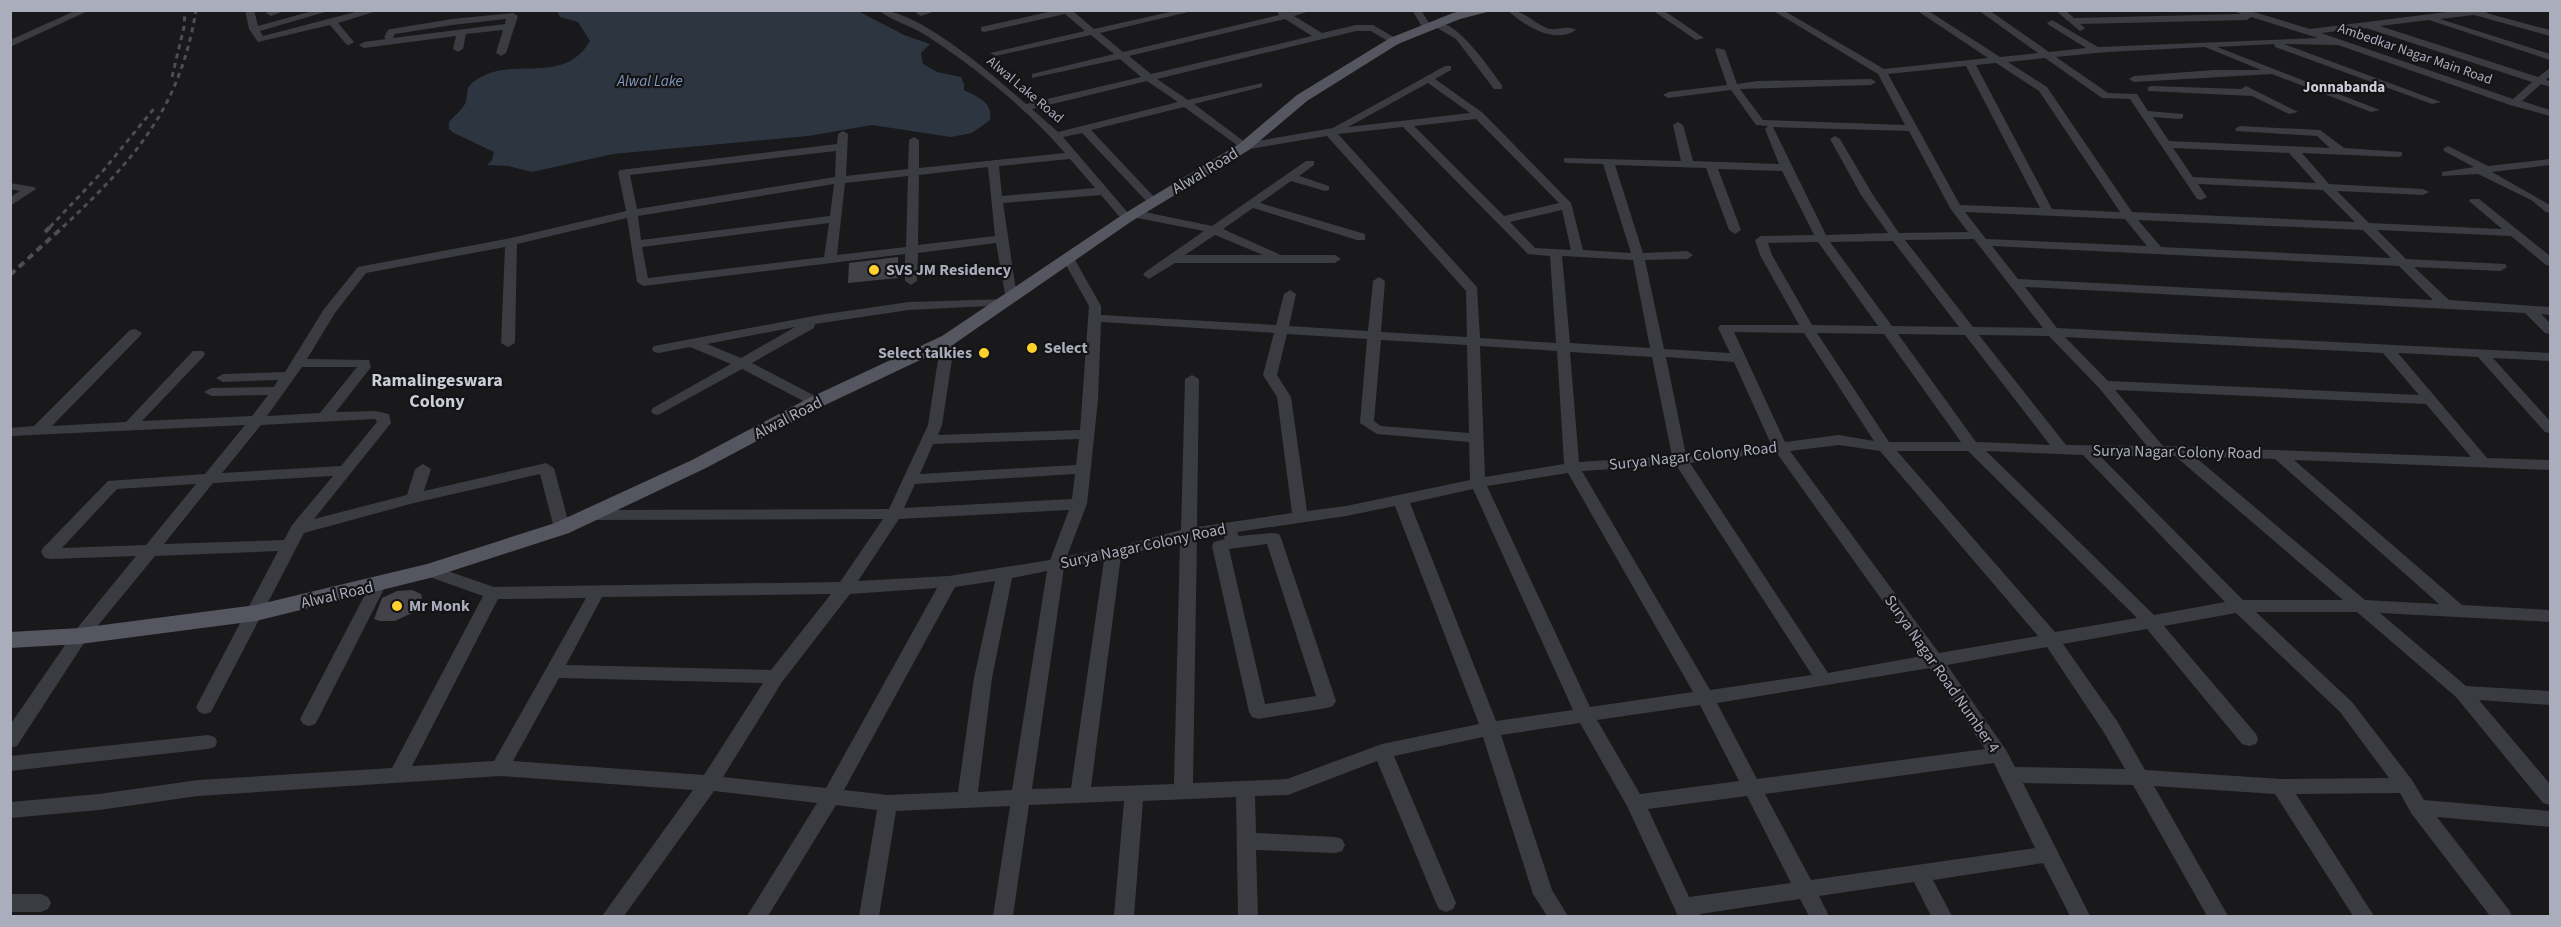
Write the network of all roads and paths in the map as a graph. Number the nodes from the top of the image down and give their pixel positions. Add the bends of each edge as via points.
1 (86, 10) edge
2 (249, 10) edge
3 (283, 10) edge
4 (328, 10) edge
5 (376, 10) edge
6 (882, 10) edge
7 (934, 10) edge
8 (1193, 10) edge
9 (1309, 10) edge
10 (1416, 10) edge
11 (1489, 10) edge
12 (1511, 10) edge
13 (1656, 10) edge
14 (1776, 10) edge
15 (1920, 10) edge
16 (1982, 10) edge
17 (2059, 10) edge
18 (2111, 10) edge
19 (2168, 10) edge
20 (2235, 10) edge
21 (2490, 10) edge
22 (1068, 11) edge
23 (2472, 12) junction
24 (271, 13) dead end
25 (513, 13) edge
26 (921, 13) dead end
27 (1282, 13) edge
28 (2258, 16) junction
29 (2177, 18) junction
30 (2428, 18) junction
31 (2122, 19) junction
32 (2073, 21) junction
33 (333, 22) junction
34 (2052, 23) dead end
35 (2365, 24) junction
36 (509, 26) junction
37 (1432, 26) junction
38 (984, 29) dead end
39 (255, 30) junction
40 (1571, 30) dead end
41 (2313, 31) junction
42 (462, 32) junction
43 (2084, 32) dead end
44 (1093, 33) junction
45 (2550, 33) edge
46 (1319, 36) junction
47 (425, 37) junction
48 (1699, 38) dead end
49 (349, 42) dead end
50 (389, 42) junction
51 (1394, 42) junction
52 (2270, 42) junction
53 (2339, 42) junction
54 (10, 45) edge
55 (364, 45) dead end
56 (2203, 45) junction
57 (423, 47) dead end
58 (458, 49) dead end
59 (1720, 50) dead end
60 (2096, 50) junction
61 (996, 52) dead end
62 (501, 53) dead end
63 (1120, 54) junction
64 (2049, 55) junction
65 (2550, 57) edge
66 (1999, 60) junction
67 (1970, 64) junction
68 (1448, 68) dead end
69 (2550, 71) edge
70 (1882, 72) junction
71 (2277, 73) junction
72 (2214, 74) junction
73 (1036, 76) dead end
74 (1149, 78) junction
75 (1429, 79) junction
76 (2134, 79) dead end
77 (1871, 82) dead end
78 (2539, 82) junction
79 (2550, 84) edge
80 (1258, 85) dead end
81 (1733, 86) junction
82 (1498, 87) dead end
83 (2152, 89) dead end
84 (2255, 93) junction
85 (1668, 95) dead end
86 (2436, 102) dead end
87 (1186, 103) junction
88 (2514, 103) junction
89 (1024, 108) junction
90 (2375, 110) dead end
91 (2293, 112) dead end
92 (2550, 113) edge
93 (2147, 114) junction
94 (1479, 116) junction
95 (2179, 116) dead end
96 (1406, 124) junction
97 (1678, 125) dead end
98 (2311, 125) dead end
99 (1913, 128) junction
100 (1084, 129) junction
101 (1770, 129) dead end
102 (1330, 132) junction
103 (2320, 133) junction
104 (843, 134) dead end
105 (1056, 136) junction
106 (1835, 139) dead end
107 (914, 140) dead end
108 (2166, 144) junction
109 (842, 147) junction
110 (1244, 147) junction
111 (2258, 148) junction
112 (2292, 149) junction
113 (2448, 149) dead end
114 (2340, 151) junction
115 (2398, 154) dead end
116 (1073, 155) junction
117 (1568, 160) dead end
118 (1608, 161) junction
119 (2550, 162) edge
120 (2538, 163) junction
121 (993, 164) junction
122 (1310, 164) dead end
123 (1688, 165) junction
124 (1711, 166) junction
125 (1786, 168) junction
126 (2483, 169) junction
127 (2550, 170) edge
128 (913, 172) junction
129 (2446, 174) dead end
130 (1290, 177) junction
131 (840, 180) junction
132 (2190, 180) junction
133 (10, 186) edge
134 (2326, 187) junction
135 (1325, 188) dead end
136 (1102, 191) junction
137 (2423, 192) dead end
138 (2201, 197) dead end
139 (997, 200) junction
140 (2475, 201) dead end
141 (1153, 202) junction
142 (10, 203) edge
143 (1252, 204) junction
144 (1567, 205) junction
145 (1956, 208) junction
146 (2550, 210) edge
147 (2048, 212) junction
148 (632, 213) junction
149 (2128, 215) junction
150 (1131, 216) junction
151 (835, 219) junction
152 (1501, 220) junction
153 (2368, 226) junction
154 (1214, 230) junction
155 (1735, 230) dead end
156 (2515, 233) junction
157 (1361, 237) dead end
158 (1896, 237) junction
159 (1001, 239) junction
160 (1822, 239) junction
161 (1980, 239) junction
162 (511, 242) junction
163 (635, 244) junction
164 (2530, 245) junction
165 (2550, 245) edge
166 (910, 250) junction
167 (2157, 250) junction
168 (1556, 252) junction
169 (1578, 254) junction
170 (1687, 255) dead end
171 (1638, 257) junction
172 (1068, 258) junction
173 (1172, 259) junction
174 (1335, 259) dead end
175 (830, 260) junction
176 (1282, 260) junction
177 (2403, 262) junction
178 (2550, 262) edge
179 (2501, 267) dead end
180 (1149, 275) dead end
181 (911, 280) dead end
182 (1379, 281) dead end
183 (2015, 283) junction
184 (1290, 294) dead end
185 (1007, 300) junction
186 (2445, 304) junction
187 (2529, 310) junction
188 (2550, 311) edge
189 (1094, 318) junction
190 (819, 319) junction
191 (1808, 329) junction
192 (1282, 330) junction
193 (1888, 330) junction
194 (1970, 330) junction
195 (2550, 330) edge
196 (2053, 332) junction
197 (135, 333) dead end
198 (1376, 335) junction
199 (948, 340) junction
200 (1474, 341) junction
201 (508, 343) dead end
202 (690, 343) junction
203 (1562, 346) junction
204 (659, 349) dead end
205 (2386, 349) junction
206 (1658, 353) junction
207 (198, 354) dead end
208 (2482, 354) junction
209 (2550, 357) edge
210 (1740, 358) junction
211 (298, 363) junction
212 (742, 363) junction
213 (223, 378) dead end
214 (1192, 379) dead end
215 (277, 384) junction
216 (2104, 385) junction
217 (211, 392) dead end
218 (2431, 400) junction
219 (816, 402) junction
220 (658, 411) dead end
221 (324, 418) junction
222 (257, 420) junction
223 (130, 426) junction
224 (2550, 429) edge
225 (38, 430) junction
226 (10, 432) edge
227 (1087, 434) junction
228 (1476, 438) junction
229 (928, 440) junction
230 (1972, 446) junction
231 (1780, 447) junction
232 (1885, 447) junction
233 (2061, 449) junction
234 (2087, 451) junction
235 (2159, 451) junction
236 (2179, 451) junction
237 (2278, 454) junction
238 (1680, 460) junction
239 (2482, 461) junction
240 (2550, 465) edge
241 (1572, 467) junction
242 (423, 469) dead end
243 (1082, 469) junction
244 (343, 471) junction
245 (208, 479) junction
246 (909, 480) junction
247 (1478, 483) junction
248 (414, 498) junction
249 (1400, 498) junction
250 (1079, 504) junction
251 (894, 514) junction
252 (590, 515) junction
253 (1300, 518) junction
254 (562, 528) junction
255 (298, 529) junction
256 (1189, 533) junction
257 (1230, 535) junction
258 (291, 545) junction
259 (150, 552) junction
260 (1113, 554) junction
261 (1056, 564) junction
262 (430, 571) junction
263 (1005, 574) junction
264 (949, 582) junction
265 (378, 585) junction
266 (845, 588) junction
267 (597, 592) junction
268 (493, 593) junction
269 (2240, 606) junction
270 (2362, 606) junction
271 (2458, 611) junction
272 (256, 613) junction
273 (2550, 616) edge
274 (2151, 622) junction
275 (80, 636) junction
276 (2051, 639) junction
277 (10, 640) edge
278 (1934, 660) junction
279 (556, 671) junction
280 (776, 677) junction
281 (1824, 680) junction
282 (2462, 692) junction
283 (2550, 698) edge
284 (1706, 699) junction
285 (205, 707) dead end
286 (1584, 714) junction
287 (309, 719) dead end
288 (1490, 729) junction
289 (2249, 739) dead end
290 (10, 741) edge
291 (208, 742) dead end
292 (1382, 752) junction
293 (1999, 755) junction
294 (10, 764) edge
295 (500, 768) junction
296 (2009, 775) junction
297 (397, 776) junction
298 (2139, 777) junction
299 (709, 783) junction
300 (2405, 785) junction
301 (2281, 787) junction
302 (1751, 788) junction
303 (1245, 789) junction
304 (1183, 791) junction
305 (1134, 792) junction
306 (1080, 796) junction
307 (831, 797) junction
308 (2550, 797) edge
309 (1020, 798) junction
310 (967, 800) junction
311 (888, 803) junction
312 (1635, 803) junction
313 (2418, 807) junction
314 (10, 810) edge
315 (2550, 819) edge
316 (1245, 841) junction
317 (1335, 845) dead end
318 (2050, 854) junction
319 (1919, 873) junction
320 (1805, 890) junction
321 (10, 903) edge
322 (41, 903) dead end
323 (1446, 903) dead end
324 (1687, 912) edge
325 (612, 916) edge
326 (757, 916) edge
327 (869, 916) edge
328 (1003, 916) edge
329 (1124, 916) edge
330 (1248, 916) edge
331 (1558, 916) edge
332 (1819, 916) edge
333 (1942, 916) edge
334 (2080, 916) edge
335 (2218, 916) edge
336 (2364, 916) edge
337 (2502, 916) edge

1 - 54 street
2 - 39 street
3 - 24 street
4 - 39 street
5 - 33 street
6 - 89 street, Alwal Lake Road via 929,33
7 - 26 street
8 - 44 street
9 - 27 street
10 - 37 street
11 - 37 main road, Alwal Road
12 - 40 street via 1548,33
13 - 48 street
14 - 70 street
15 - 66 street
16 - 64 street
17 - 32 street
18 - 31 street
19 - 29 street
20 - 28 street, Ambedkar Nagar Main Road
21 - 23 street
22 - 38 street
22 - 44 street
23 - 30 street
23 - 45 street
25 - 36 street
25 - 50 street via 395,31 389,33
27 - 46 street
27 - 63 street
28 - 29 street
28 - 41 street, Ambedkar Nagar Main Road
29 - 31 street
30 - 35 street
30 - 65 street
31 - 32 street
32 - 43 street
33 - 39 street via 261,40
33 - 49 street
34 - 60 street
35 - 41 street
35 - 78 street
36 - 42 street
36 - 62 street
37 - 51 main road, Alwal Road
37 - 82 street via 1458,37
41 - 53 street, Ambedkar Nagar Main Road
42 - 47 street
42 - 58 street
44 - 61 street
44 - 63 street
46 - 51 street via 1373,28
46 - 74 street
47 - 50 street
47 - 57 street
50 - 55 street
51 - 110 main road, Alwal Road via 1302,98
52 - 53 street
52 - 56 street
52 - 86 street
53 - 88 street, Ambedkar Nagar Main Road
56 - 60 street
56 - 71 street
59 - 81 street
60 - 64 street
63 - 73 street
63 - 74 street
64 - 66 street
64 - 93 street via 2106,96 2133,96
66 - 67 street
66 - 149 street via 2043,89
67 - 70 street
67 - 147 street
68 - 75 street
69 - 78 street
70 - 99 street
71 - 72 street
71 - 90 street
72 - 76 street
72 - 84 street
74 - 87 street
74 - 89 street
75 - 94 street
75 - 102 street
77 - 81 street
78 - 79 street
78 - 88 street
80 - 87 street
81 - 85 street
81 - 99 street via 1760,123
83 - 84 street
84 - 91 street
87 - 100 street
87 - 110 street
88 - 92 street, Ambedkar Nagar Main Road
89 - 105 street, Alwal Lake Road
93 - 95 street
93 - 108 street
94 - 96 street
94 - 144 street
96 - 102 street
96 - 152 street
97 - 123 street
98 - 103 street
99 - 145 street
100 - 105 street
100 - 141 street
101 - 125 street
102 - 110 street
102 - 200 street via 1472,290
103 - 111 street via 2238,127
103 - 114 street
104 - 109 street
105 - 116 street, Alwal Lake Road
106 - 158 street
107 - 128 street
108 - 111 street
108 - 132 street
109 - 131 street
109 - 148 street via 624,172
110 - 141 main road, Alwal Road
111 - 112 street
112 - 114 street
112 - 134 street
113 - 126 street
114 - 115 street
116 - 121 street
116 - 136 street, Alwal Lake Road
117 - 118 street
118 - 123 street
118 - 171 street
119 - 120 street
120 - 126 street
120 - 127 street
121 - 128 street
121 - 139 street
122 - 130 street
123 - 124 street
124 - 125 street
124 - 155 street
125 - 160 street
126 - 129 street
126 - 146 street
128 - 131 street
128 - 166 street
130 - 135 street
130 - 143 street
131 - 148 street
131 - 151 street
132 - 134 street
132 - 138 street
133 - 142 street via 30,189
134 - 137 street
134 - 153 street
136 - 139 street
136 - 150 street, Alwal Lake Road
139 - 159 street
140 - 156 street
141 - 150 main road, Alwal Road
143 - 154 street
143 - 157 street
144 - 152 street
144 - 169 street
145 - 147 street
145 - 161 street
147 - 149 street
148 - 162 street
148 - 163 street
149 - 153 street
149 - 167 street
150 - 154 street
150 - 172 main road, Alwal Road
151 - 163 street
151 - 175 street
152 - 168 street via 1532,251
153 - 156 street
153 - 177 street
154 - 173 street
154 - 176 street
156 - 164 street
158 - 160 street
158 - 161 street
158 - 194 street
159 - 166 street
159 - 185 street
160 - 191 street via 1761,240
160 - 193 street
161 - 167 street
161 - 183 street
162 - 201 street
162 - 211 street via 362,270 329,312
163 - 175 street via 643,282
164 - 165 street
164 - 178 street
166 - 175 street
166 - 181 street
167 - 177 street
168 - 169 street
168 - 203 street
169 - 171 street
170 - 171 street
171 - 206 street
172 - 185 main road, Alwal Road
172 - 189 street via 1095,306
173 - 176 street
173 - 180 street
174 - 176 street
177 - 179 street
177 - 186 street
182 - 198 street
183 - 186 street
183 - 196 street
184 - 192 street
185 - 190 street via 909,306
185 - 199 main road, Alwal Road
186 - 187 street
187 - 188 street
187 - 195 street
189 - 192 street
189 - 227 street
190 - 202 street
190 - 212 street
191 - 193 street
191 - 210 street, Surya Nagar Road Number 4 via 1725,328
191 - 232 street
192 - 198 street
192 - 253 street via 1270,375 1284,397
193 - 194 street
193 - 230 street
194 - 196 street
194 - 233 street
196 - 205 street
196 - 216 street
197 - 225 street
198 - 200 street
198 - 228 street via 1367,423 1370,427
199 - 219 main road, Alwal Road
199 - 229 street via 935,425
200 - 203 street
200 - 228 street
202 - 204 street
202 - 212 street
203 - 206 street
203 - 241 street
205 - 208 street
205 - 218 street
206 - 210 street
206 - 238 street
207 - 223 street
208 - 209 street
208 - 224 street
210 - 231 street, Surya Nagar Road Number 4
211 - 215 street
211 - 221 street via 364,363
212 - 219 street
212 - 220 street
213 - 215 street
214 - 256 street
215 - 217 street
215 - 222 street
216 - 218 street
216 - 235 street
218 - 239 street
219 - 252 main road, Alwal Road via 699,464
221 - 222 street
221 - 244 street via 384,417 384,423
222 - 223 street
222 - 245 street
223 - 225 street
225 - 226 street
227 - 229 street
227 - 243 street
228 - 247 street
229 - 246 street
230 - 232 street, Surya Nagar Colony Road
230 - 233 street, Surya Nagar Colony Road
230 - 274 street
231 - 232 street, Surya Nagar Colony Road via 1839,440
231 - 238 street, Surya Nagar Colony Road
231 - 278 street, Surya Nagar Road Number 4
232 - 276 street
233 - 234 street, Surya Nagar Colony Road
234 - 235 street, Surya Nagar Colony Road
234 - 269 street
235 - 236 street, Surya Nagar Colony Road
236 - 237 street, Surya Nagar Colony Road
236 - 270 street
237 - 239 street, Surya Nagar Colony Road
237 - 271 street
238 - 241 street, Surya Nagar Colony Road
238 - 281 street
239 - 240 street, Surya Nagar Colony Road
241 - 247 street, Surya Nagar Colony Road
241 - 284 street
242 - 248 street
243 - 246 street
243 - 250 street
244 - 245 street
244 - 255 street
245 - 259 street
245 - 259 street via 113,484 49,552
246 - 251 street
247 - 249 street, Surya Nagar Colony Road
247 - 286 street
248 - 254 street via 546,468
248 - 255 street
249 - 253 street, Surya Nagar Colony Road
249 - 288 street
250 - 251 street
250 - 261 street
251 - 252 street
251 - 266 street
252 - 254 main road, Alwal Road
253 - 257 street, Surya Nagar Colony Road
254 - 262 main road, Alwal Road
255 - 258 street
256 - 257 street, Surya Nagar Colony Road
256 - 260 street, Surya Nagar Colony Road
256 - 304 street
257 - 257 street via 1273,538 1327,701 1258,712 1220,546
258 - 259 street
258 - 272 street
259 - 275 street
260 - 261 street, Surya Nagar Colony Road
260 - 306 street
261 - 263 street, Surya Nagar Colony Road
261 - 309 street
262 - 265 main road, Alwal Road
262 - 268 street, Surya Nagar Colony Road
263 - 264 street, Surya Nagar Colony Road
263 - 310 street via 983,678
264 - 266 street, Surya Nagar Colony Road
264 - 307 street
265 - 272 main road, Alwal Road
265 - 287 street
266 - 267 street, Surya Nagar Colony Road
266 - 280 street
267 - 268 street, Surya Nagar Colony Road
267 - 279 street
268 - 297 street
269 - 270 street
269 - 274 street
269 - 300 street via 2346,706
270 - 271 street
270 - 282 street
271 - 273 street
272 - 275 main road, Alwal Road
272 - 285 street
274 - 276 street
274 - 289 street
275 - 277 main road, Alwal Road
275 - 290 street
276 - 278 street
276 - 298 street
278 - 281 street
278 - 293 street, Surya Nagar Road Number 4
279 - 280 street
279 - 295 street
280 - 299 street
281 - 284 street
282 - 283 street
282 - 308 street
284 - 286 street
284 - 302 street
286 - 288 street
286 - 312 street
288 - 292 street
288 - 331 street via 1543,894
291 - 294 street
292 - 303 street via 1288,788
292 - 323 street
293 - 296 street, Surya Nagar Road Number 4
293 - 302 street
295 - 297 street
295 - 299 street
296 - 298 street
296 - 318 street, Surya Nagar Road Number 4
297 - 314 street via 198,788
298 - 301 street
298 - 335 street
299 - 307 street
299 - 325 street
300 - 301 street
300 - 313 street
301 - 336 street
302 - 312 street
302 - 320 street
303 - 304 street
303 - 316 street
304 - 305 street
305 - 306 street
305 - 329 street
306 - 309 street
307 - 311 street
307 - 326 street
309 - 310 street
309 - 328 street
310 - 311 street
311 - 327 street
312 - 324 street
313 - 315 street
313 - 337 street
316 - 317 street
316 - 330 street
318 - 319 street
318 - 334 street, Surya Nagar Road Number 4
319 - 320 street
319 - 333 street
320 - 324 street
320 - 332 street
321 - 322 street

